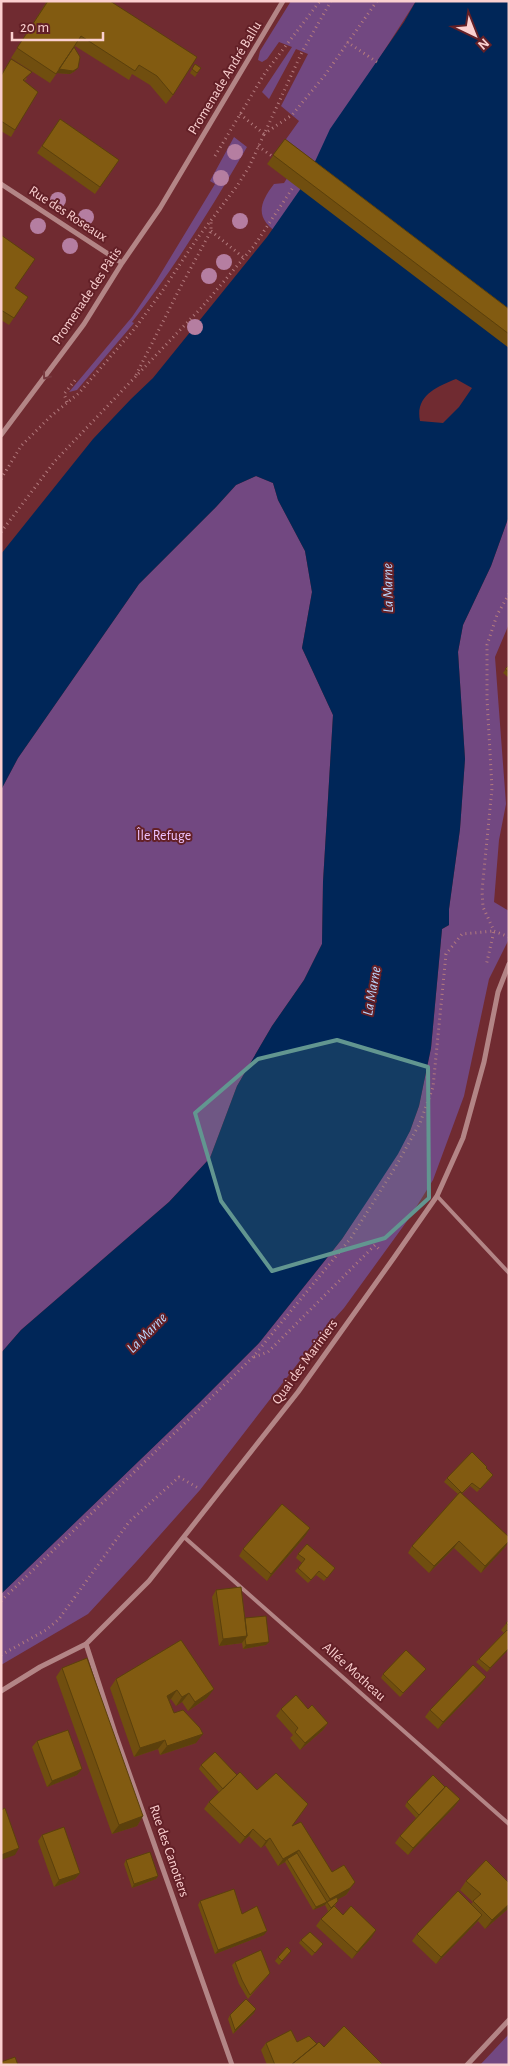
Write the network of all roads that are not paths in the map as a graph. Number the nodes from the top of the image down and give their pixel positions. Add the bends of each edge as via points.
1 (283, 1) edge
2 (186, 165) joint
3 (1, 184) edge
4 (122, 263) junction
5 (1, 435) edge
6 (509, 964) edge
7 (437, 1196) junction
8 (509, 1273) edge
9 (184, 1537) junction
10 (86, 1644) junction
11 (1, 1691) edge
12 (509, 1824) edge
13 (509, 2020) edge
14 (232, 2065) edge
15 (467, 2065) edge

1 - 2 street, Promenade André Ballu
2 - 4 street, Promenade des Pâtis
3 - 4 street, Rue des Roseaux
4 -> 5 street, Promenade des Pâtis via 84,324
6 - 7 street, Quai des Mariniers via 498,992 479,1082 463,1138
7 - 8 lane
7 - 9 street, Quai des Mariniers via 298,1392
9 - 10 street, Quai des Mariniers via 149,1581
9 - 12 lane, Allée Motheau
10 - 11 street, Quai des Mariniers
10 - 14 street, Rue des Canotiers
13 - 15 street

